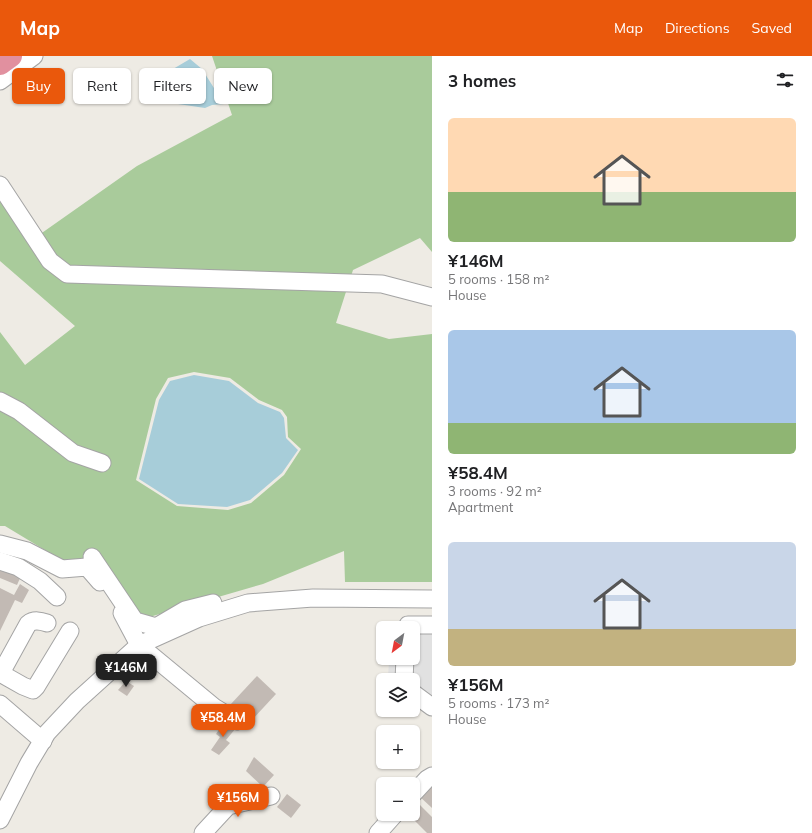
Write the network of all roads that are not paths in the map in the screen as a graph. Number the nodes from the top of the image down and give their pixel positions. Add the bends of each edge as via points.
1 (11, 56) edge
2 (34, 56) edge
3 (0, 64) edge
4 (0, 81) edge
5 (0, 185) edge
6 (432, 297) edge
7 (0, 401) edge
8 (102, 463) dead end
9 (0, 544) edge
10 (92, 557) dead end
11 (0, 561) edge
12 (432, 589) edge
13 (57, 597) dead end
14 (432, 599) edge
15 (47, 623) dead end
16 (420, 625) edge
17 (432, 625) edge
18 (70, 631) dead end
19 (135, 635) junction
20 (0, 673) edge
21 (420, 699) edge
22 (0, 704) edge
23 (432, 707) edge
24 (237, 721) dead end
25 (43, 741) junction
26 (432, 776) edge
27 (420, 786) edge
28 (271, 796) dead end
29 (0, 820) edge
30 (389, 821) edge
31 (202, 833) edge
32 (378, 833) edge

1 - 3 highway
2 - 4 street
5 - 6 street via 50,261 67,274 382,284
7 - 8 street via 19,410 73,453
9 - 19 street via 27,551 62,568 88,567 113,598
10 - 19 street via 135,621
11 - 13 street via 18,567 40,580
12 - 19 street via 322,590 259,594 185,610 156,627
14 - 19 street via 313,598 248,603
15 - 20 street via 31,621 28,624
16 - 17 street
18 - 20 street via 33,690
19 - 24 street via 214,707
19 - 25 street
21 - 23 street
22 - 25 street
25 - 29 street
26 - 27 street
28 - 31 street via 228,806
30 - 32 street

